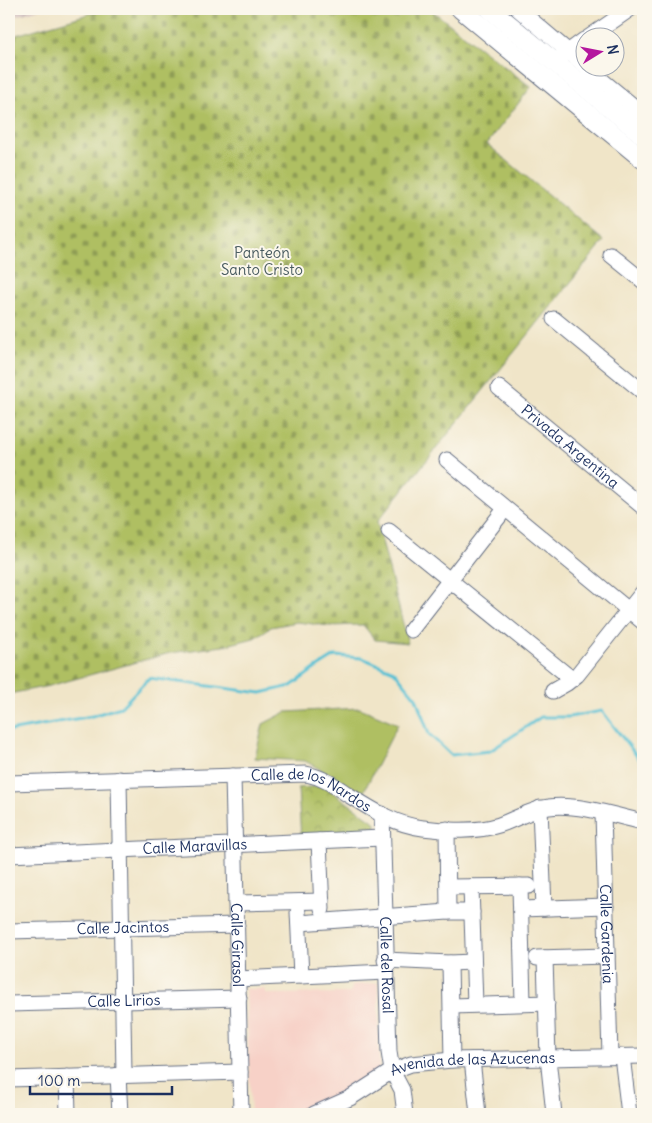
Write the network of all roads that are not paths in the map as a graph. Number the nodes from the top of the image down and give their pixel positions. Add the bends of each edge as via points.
1 (461, 9) edge
2 (490, 9) edge
3 (630, 9) edge
4 (522, 10) edge
5 (602, 28) edge
6 (574, 47) edge
7 (561, 57) junction
8 (574, 62) edge
9 (539, 73) junction
10 (600, 78) edge
11 (643, 114) edge
12 (643, 135) edge
13 (643, 159) edge
14 (611, 255) dead end
15 (643, 281) edge
16 (554, 319) dead end
17 (499, 388) dead end
18 (643, 392) edge
19 (447, 460) dead end
20 (643, 506) edge
21 (505, 509) junction
22 (389, 531) dead end
23 (450, 580) junction
24 (643, 592) edge
25 (629, 610) junction
26 (643, 622) edge
27 (411, 630) dead end
28 (572, 679) junction
29 (553, 691) dead end
30 (233, 776) junction
31 (119, 779) junction
32 (9, 783) edge
33 (540, 808) junction
34 (603, 813) junction
35 (382, 814) junction
36 (643, 822) edge
37 (447, 829) junction
38 (382, 838) junction
39 (319, 841) junction
40 (235, 844) junction
41 (120, 851) junction
42 (9, 855) edge
43 (520, 886) junction
44 (543, 886) junction
45 (448, 887) junction
46 (472, 887) junction
47 (322, 901) junction
48 (298, 902) junction
49 (236, 903) junction
50 (606, 906) junction
51 (544, 908) junction
52 (521, 909) junction
53 (448, 912) junction
54 (472, 912) junction
55 (384, 916) junction
56 (323, 921) junction
57 (298, 923) junction
58 (237, 925) junction
59 (122, 928) junction
60 (9, 931) edge
61 (607, 956) junction
62 (523, 958) junction
63 (545, 958) junction
64 (474, 962) junction
65 (450, 963) junction
66 (386, 966) junction
67 (301, 976) junction
68 (238, 979) junction
69 (239, 998) junction
70 (123, 1001) junction
71 (547, 1002) junction
72 (523, 1003) junction
73 (9, 1004) edge
74 (475, 1004) junction
75 (452, 1006) junction
76 (616, 1056) junction
77 (643, 1056) edge
78 (548, 1058) junction
79 (452, 1060) junction
80 (472, 1060) junction
81 (392, 1071) junction
82 (240, 1072) junction
83 (121, 1075) junction
84 (67, 1077) junction
85 (9, 1079) edge
86 (68, 1114) edge
87 (120, 1114) edge
88 (241, 1114) edge
89 (314, 1114) edge
90 (405, 1114) edge
91 (478, 1114) edge
92 (554, 1114) edge
93 (629, 1114) edge

1 - 9 main road
2 - 7 main road
3 - 5 street
4 - 7 street
6 - 7 street
7 - 8 street
7 - 9 street
7 - 12 main road
9 - 13 main road
10 - 11 street
14 - 15 street
16 - 18 street
17 - 20 street, Privada Argentina
19 - 21 street
21 - 23 street
21 - 25 street
22 - 23 street
23 - 27 street
23 - 28 street
24 - 25 street
25 - 26 street
25 - 28 street
28 - 29 street
30 - 31 street, Calle de los Nardos
30 - 35 street, Calle de los Nardos via 315,776
30 - 40 street, Calle Girasol
31 - 32 street, Calle de los Nardos
31 - 41 street
33 - 34 street, Calle de los Nardos via 558,806
33 - 37 street, Calle de los Nardos via 491,827
33 - 44 street
34 - 36 street
34 - 50 street, Calle Gardenia
35 - 37 street, Calle de los Nardos via 409,825
35 - 38 street, Calle del Rosal
37 - 45 street
38 - 39 street, Calle Maravillas
38 - 55 street, Calle del Rosal
39 - 40 street, Calle Maravillas
39 - 47 street
40 - 41 street, Calle Maravillas
40 - 49 street, Calle Girasol
41 - 42 street, Calle Maravillas
41 - 59 street
43 - 44 street
43 - 46 street
43 - 52 street
44 - 51 street
45 - 46 street
45 - 53 street
46 - 54 street
47 - 48 street
47 - 56 street
48 - 49 street
48 - 57 street
49 - 58 street, Calle Girasol
50 - 51 street
50 - 61 street, Calle Gardenia
51 - 52 street
52 - 62 street
53 - 54 street
53 - 55 street
54 - 64 street
55 - 56 street
55 - 66 street, Calle del Rosal
56 - 57 street
57 - 67 street
58 - 59 street, Calle Jacintos
58 - 68 street, Calle Girasol
59 - 60 street, Calle Jacintos
59 - 70 street
61 - 63 street
61 - 76 street, Calle Gardenia
62 - 63 street
62 - 72 street
63 - 71 street
64 - 65 street
64 - 74 street
65 - 66 street
65 - 75 street
66 - 67 street
66 - 81 street, Calle del Rosal
67 - 68 street
68 - 69 street, Calle Girasol
69 - 70 street, Calle Lirios
69 - 82 street, Calle Girasol
70 - 73 street, Calle Lirios
70 - 83 street
71 - 72 street
71 - 78 street
72 - 74 street
74 - 75 street
75 - 79 street
76 - 77 street, Avenida de las Azucenas
76 - 78 street, Avenida de las Azucenas
76 - 93 street, Calle Gardenia
78 - 80 street, Avenida de las Azucenas
78 - 92 street
79 - 80 street, Avenida de las Azucenas
79 - 81 street, Avenida de las Azucenas via 411,1064
80 - 91 street
81 - 89 street, Avenida de las Azucenas via 350,1098
81 - 90 street, Calle del Rosal via 402,1090
82 - 83 street
82 - 88 street, Calle Girasol
83 - 84 street
83 - 87 street
84 - 85 street
84 - 86 street

